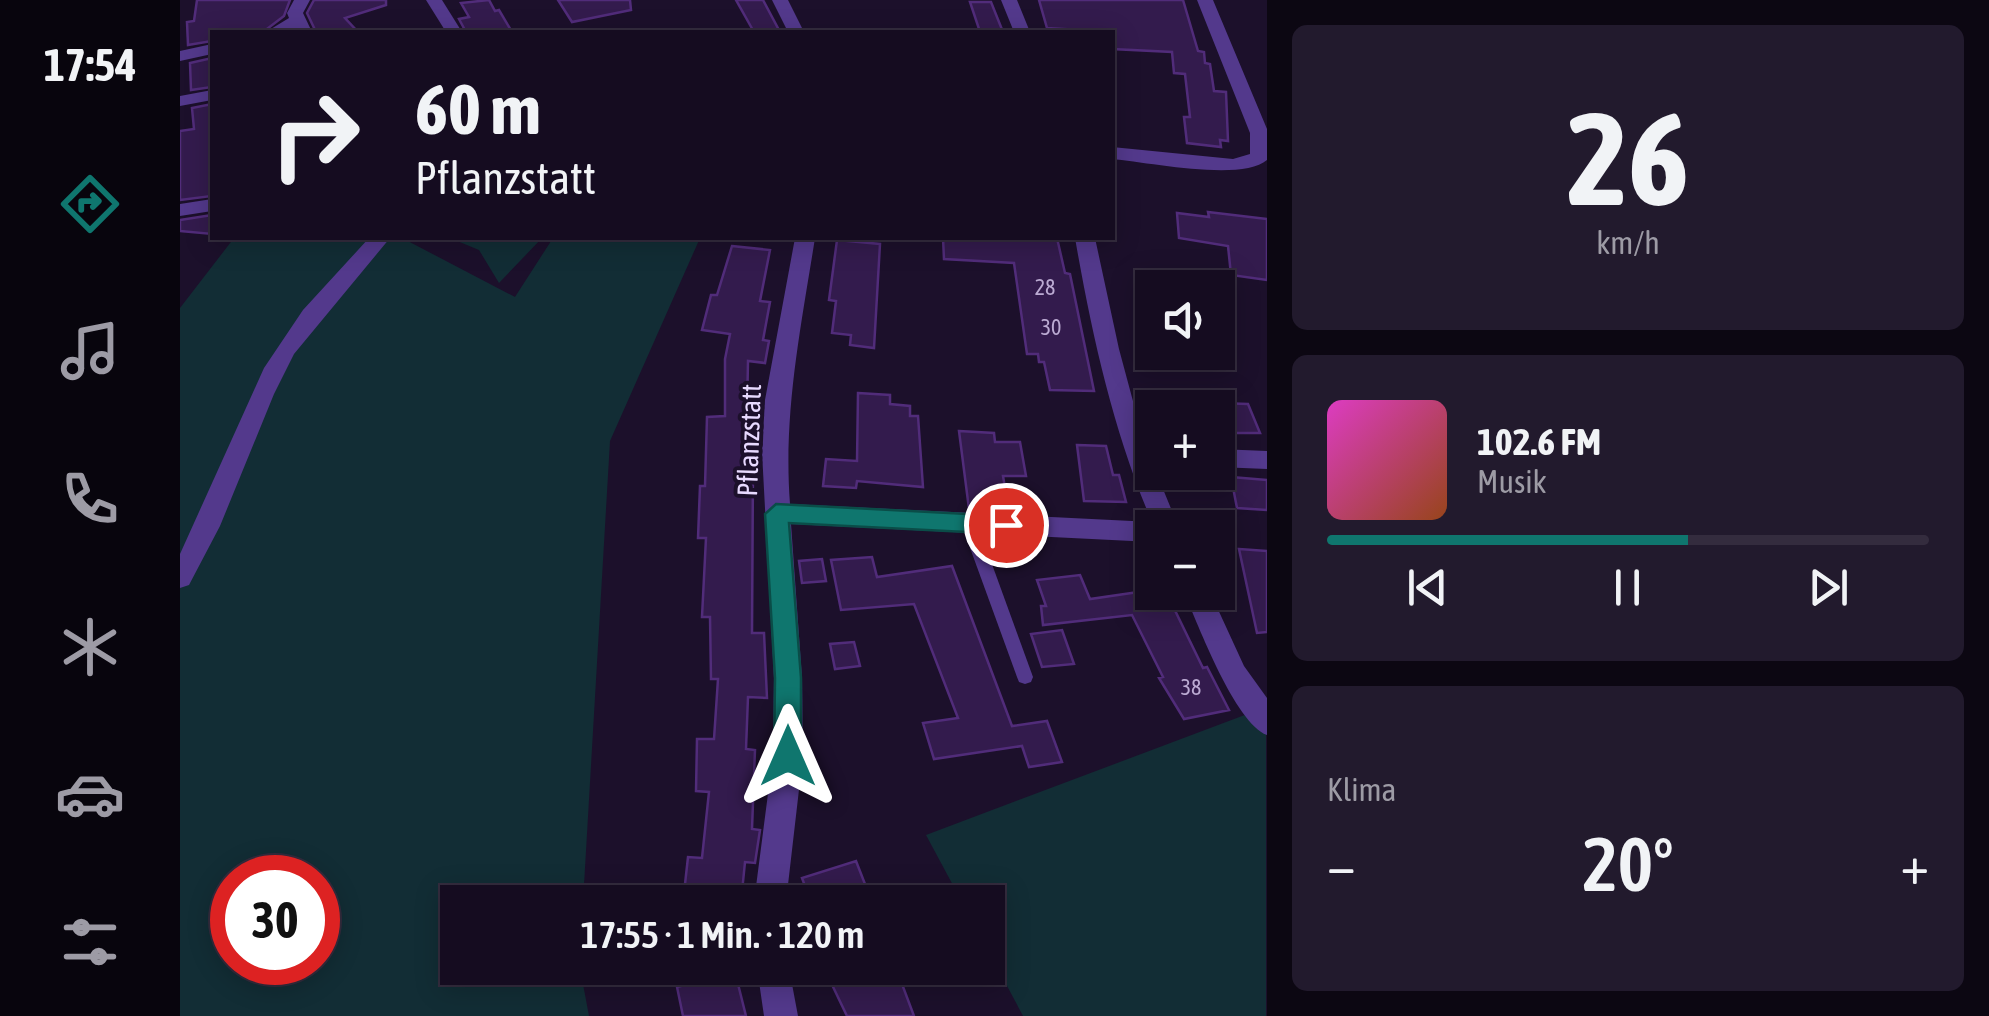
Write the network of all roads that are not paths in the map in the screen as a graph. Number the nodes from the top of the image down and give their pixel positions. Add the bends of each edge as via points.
1 (302, 0) edge
2 (434, 0) edge
3 (780, 0) edge
4 (1009, 0) edge
5 (1205, 0) edge
6 (301, 27) edge
7 (453, 30) edge
8 (795, 30) edge
9 (1021, 30) edge
10 (210, 49) edge
11 (180, 56) edge
12 (210, 95) edge
13 (180, 100) edge
14 (1115, 153) edge
15 (210, 205) edge
16 (180, 210) edge
17 (378, 240) edge
18 (804, 240) edge
19 (1085, 240) edge
20 (1135, 420) edge
21 (1235, 459) edge
22 (1266, 460) edge
23 (776, 514) junction
24 (969, 524) junction
25 (1135, 531) edge
26 (180, 577) edge
27 (1205, 610) edge
28 (1025, 677) dead end
29 (1266, 722) edge
30 (772, 885) edge
31 (776, 985) edge
32 (781, 1016) edge

1 - 6 street via 295,13
2 - 7 street
3 - 8 street
4 - 9 street
5 - 14 street via 1259,133 1260,156 1233,165
10 - 11 street
12 - 13 street
15 - 16 street
17 - 26 street via 312,310 275,368 201,544
18 - 23 street, Pflanzstatt via 777,400
19 - 20 street via 1098,305
21 - 22 street
23 - 24 street, Pflanzstatt
23 - 30 street via 788,756
24 - 25 street, Pflanzstatt
24 - 28 lane
27 - 29 street via 1234,674
31 - 32 street

